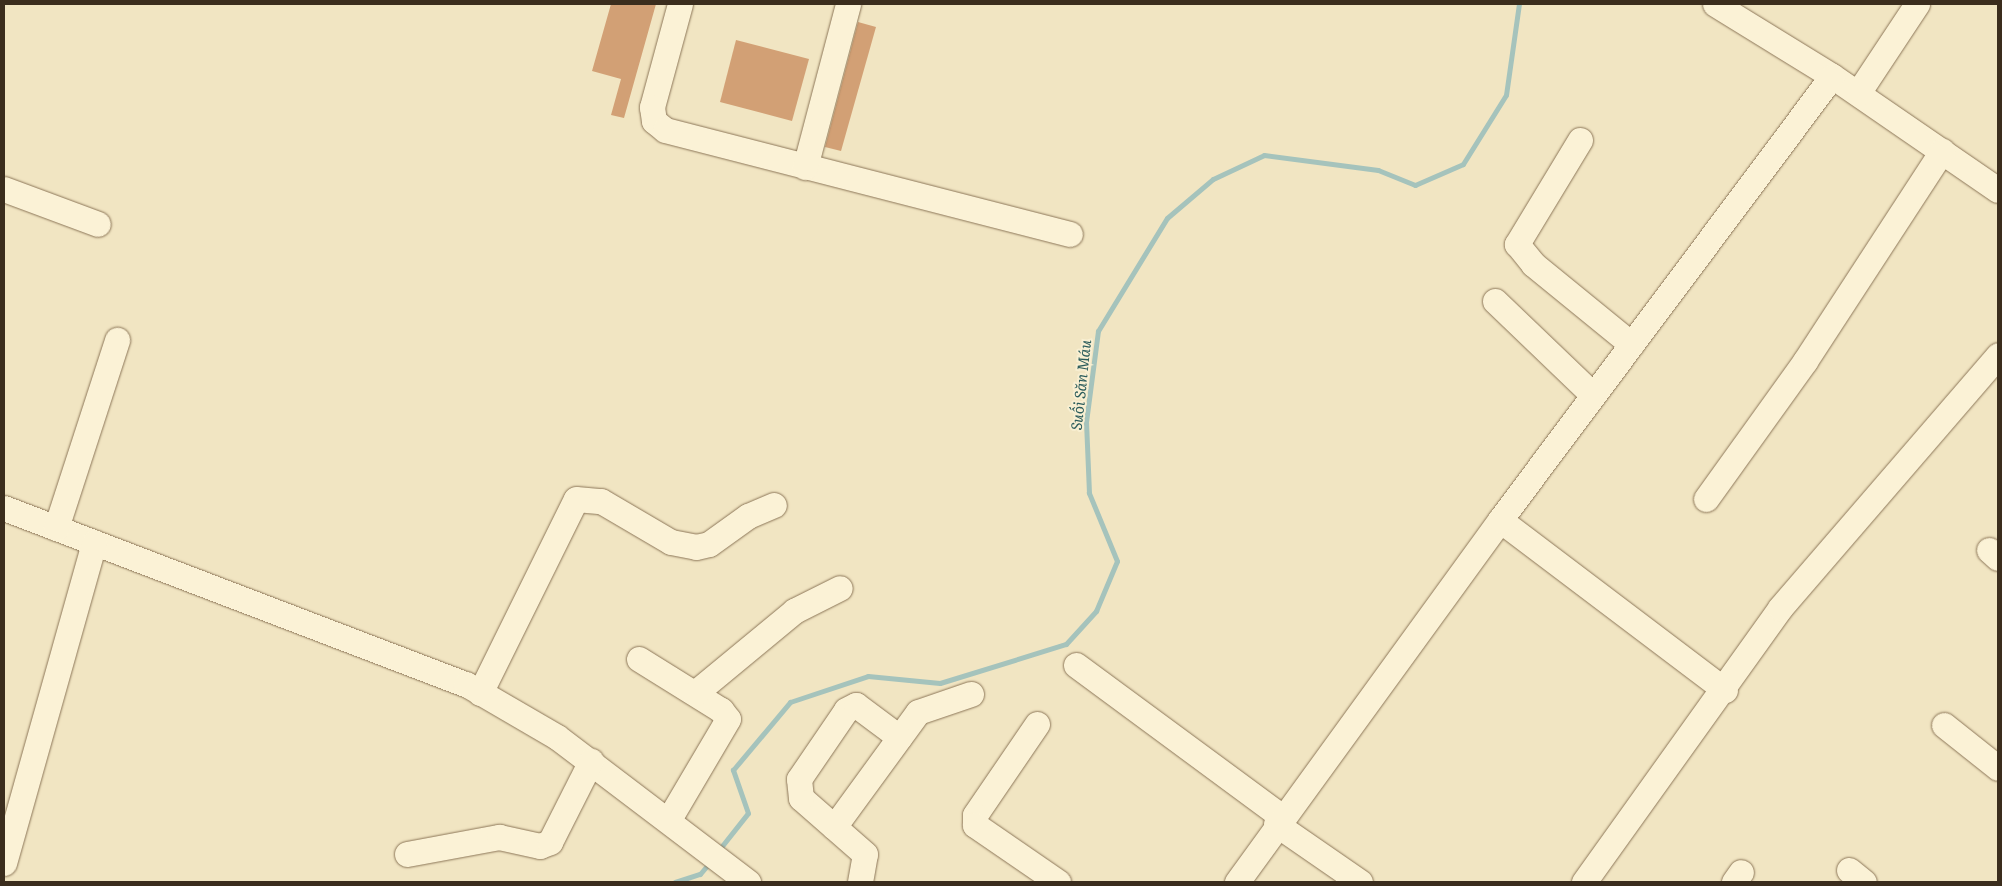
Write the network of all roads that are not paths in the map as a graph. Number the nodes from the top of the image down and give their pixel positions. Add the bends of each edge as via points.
1 (680, 4) edge
2 (848, 4) edge
3 (1716, 4) edge
4 (1917, 4) edge
5 (1832, 76) junction
6 (1858, 93) junction
7 (1580, 140) dead end
8 (1942, 151) junction
9 (805, 167) junction
10 (4, 189) edge
11 (1998, 190) edge
12 (98, 224) dead end
13 (1070, 234) dead end
14 (1495, 301) dead end
15 (117, 340) dead end
16 (1631, 344) junction
17 (1998, 355) edge
18 (1593, 395) junction
19 (1706, 499) dead end
20 (774, 505) dead end
21 (4, 508) edge
22 (1500, 520) junction
23 (56, 528) junction
24 (94, 542) junction
25 (840, 588) dead end
26 (639, 659) dead end
27 (1076, 665) dead end
28 (1725, 690) junction
29 (480, 693) junction
30 (695, 693) junction
31 (971, 694) dead end
32 (1037, 724) dead end
33 (1944, 725) dead end
34 (899, 737) junction
35 (591, 761) junction
36 (1998, 768) edge
37 (669, 819) junction
38 (1278, 820) junction
39 (834, 827) junction
40 (407, 854) dead end
41 (4, 863) edge
42 (748, 882) edge
43 (860, 882) edge
44 (1058, 882) edge
45 (1237, 882) edge
46 (1360, 882) edge
47 (1584, 882) edge

1 - 9 street via 652,107 654,121 665,130
2 - 9 street
3 - 5 street
4 - 6 street
5 - 6 street
5 - 16 street
6 - 8 street
7 - 16 street via 1517,244 1533,264
8 - 11 street
8 - 19 street via 1805,361
9 - 13 street
10 - 12 street
14 - 18 street
15 - 23 street
16 - 18 street
17 - 28 street via 1780,608
18 - 22 street
20 - 29 street via 748,516 708,544 696,547 671,542 602,501 576,499
21 - 23 street
22 - 28 street
22 - 38 street
23 - 24 street
24 - 29 street
24 - 41 street
25 - 30 street via 794,611
26 - 30 street
27 - 38 street
28 - 47 street
29 - 35 street
30 - 37 street via 728,720
31 - 34 street via 918,712
32 - 44 street via 975,815 975,825
33 - 36 street
34 - 39 street
34 - 39 street via 863,707 846,710 798,779 797,790
35 - 37 street
35 - 40 street via 550,842 540,846 493,838
37 - 42 street
38 - 45 street
38 - 46 street
39 - 43 street via 865,854

